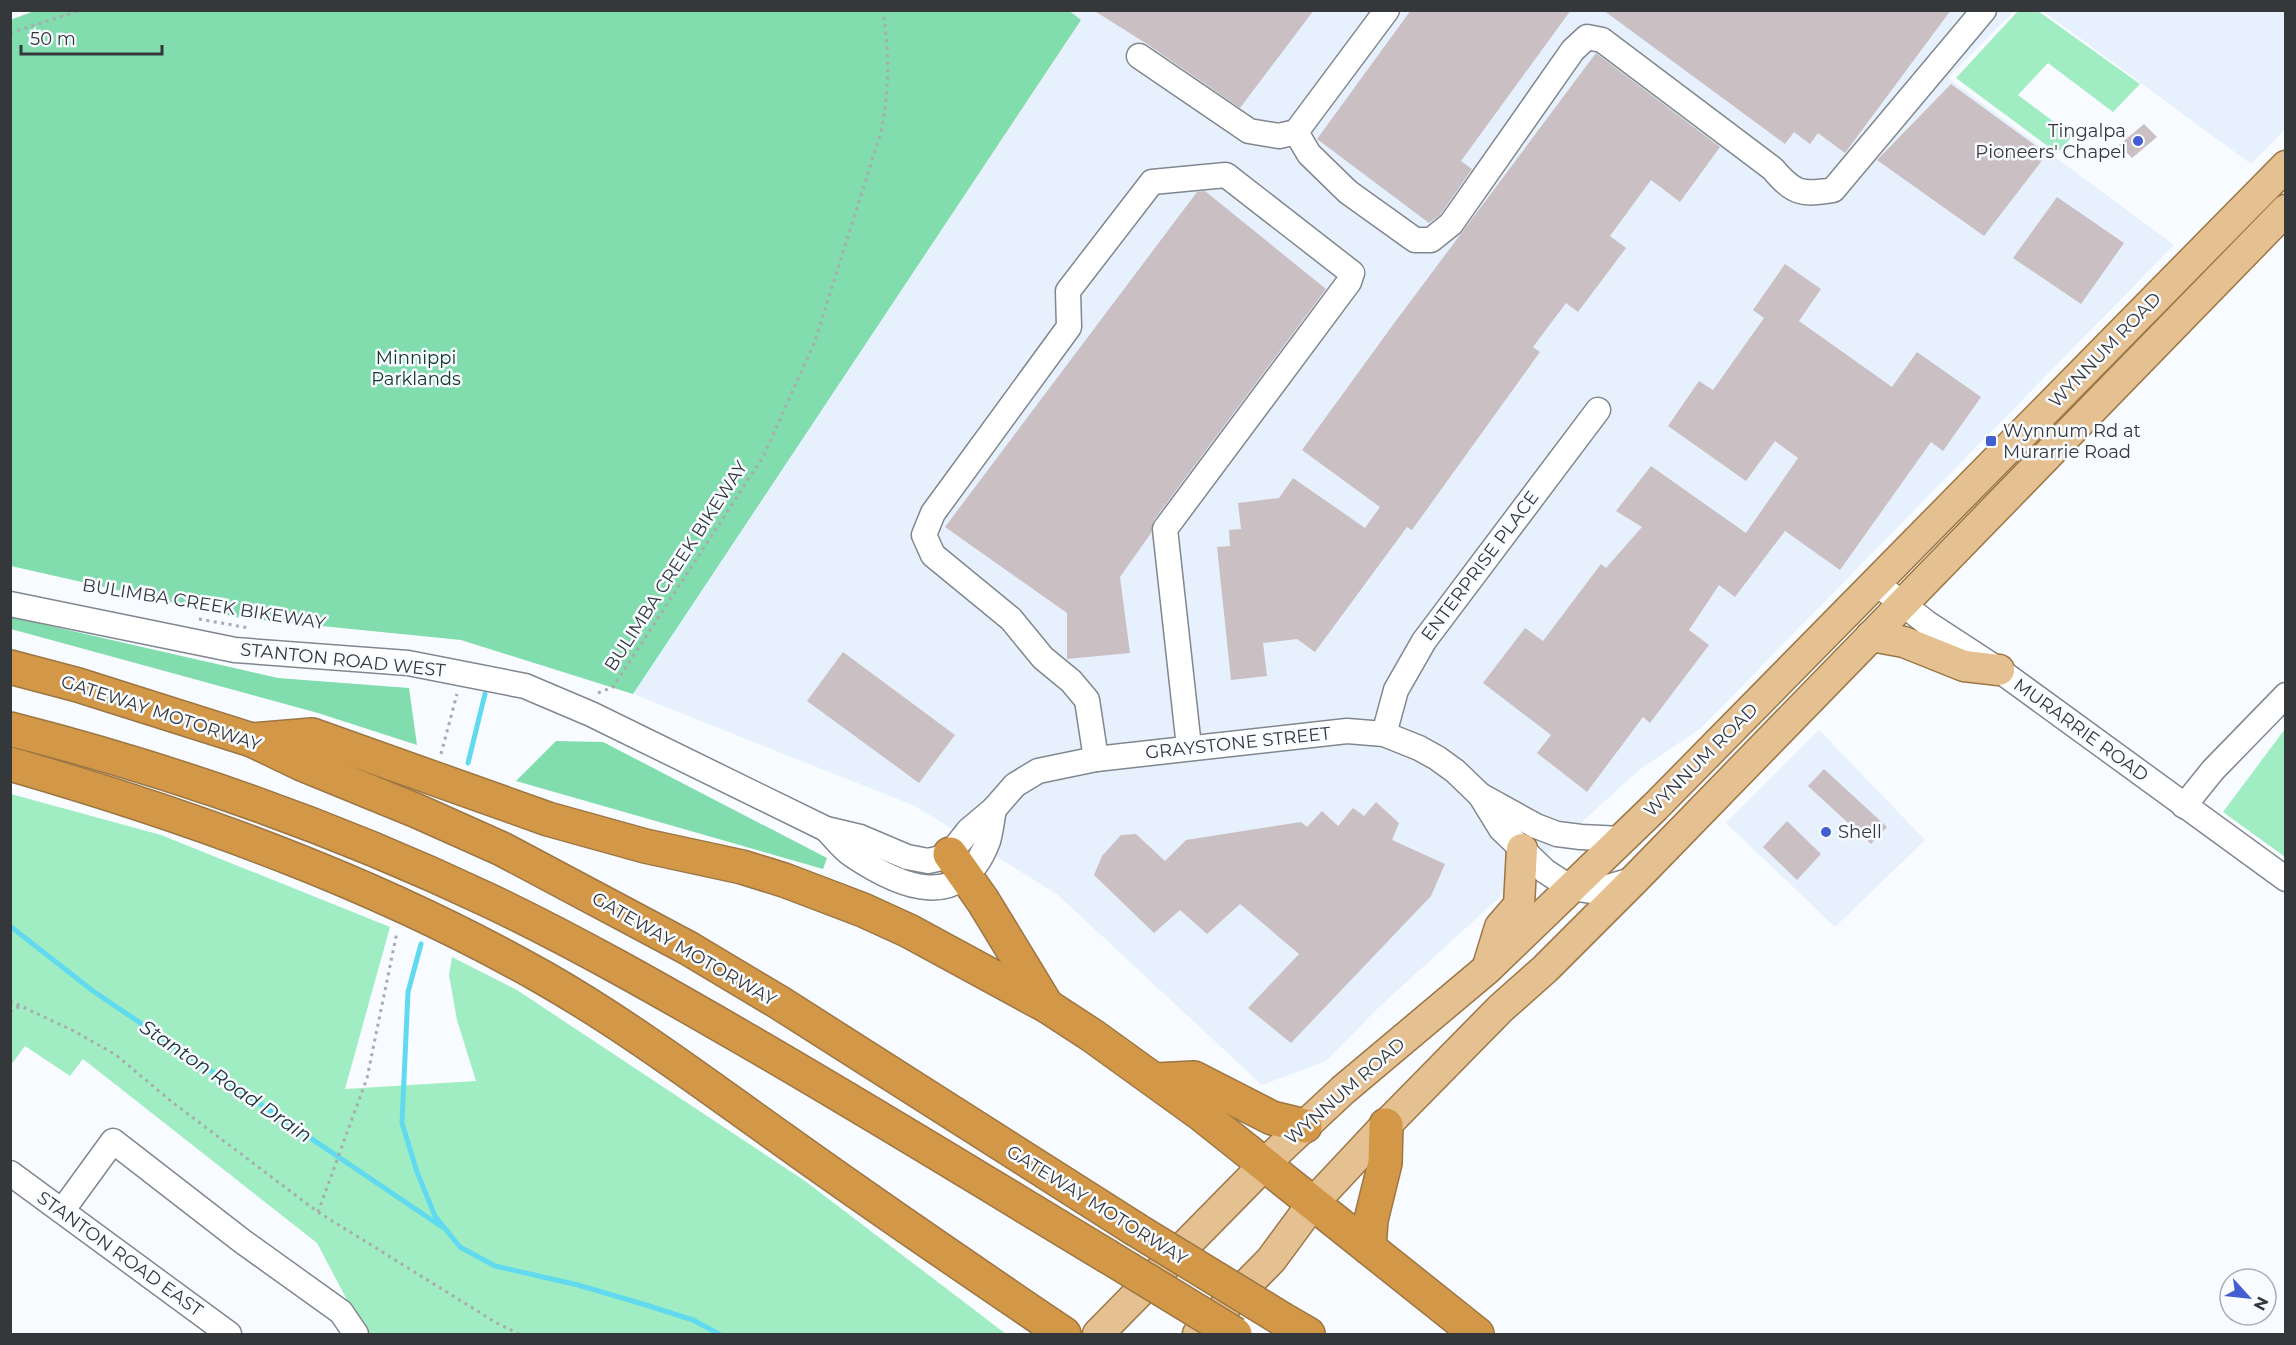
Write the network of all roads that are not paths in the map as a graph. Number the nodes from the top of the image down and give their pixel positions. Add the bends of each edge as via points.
1 (1387, 10) edge
2 (1984, 10) edge
3 (1139, 56) dead end
4 (1296, 132) junction
5 (2283, 174) edge
6 (2286, 210) edge
7 (1598, 410) dead end
8 (1876, 583) junction
9 (10, 604) edge
10 (1903, 604) junction
11 (1871, 636) junction
12 (10, 667) edge
13 (1999, 670) junction
14 (2286, 695) edge
15 (10, 729) edge
16 (1384, 734) junction
17 (252, 740) junction
18 (1189, 747) junction
19 (1096, 759) junction
20 (10, 764) edge
21 (1480, 795) junction
22 (2184, 806) junction
23 (1622, 839) junction
24 (1522, 849) junction
25 (958, 865) junction
26 (1636, 879) junction
27 (2286, 879) edge
28 (1571, 888) junction
29 (1487, 969) junction
30 (1047, 1006) junction
31 (1155, 1080) junction
32 (1386, 1125) junction
33 (1305, 1126) junction
34 (1264, 1164) junction
35 (10, 1173) edge
36 (1313, 1203) junction
37 (62, 1211) junction
38 (1369, 1248) junction
39 (1032, 1324) edge
40 (1295, 1327) edge
41 (229, 1335) edge
42 (356, 1335) edge
43 (1064, 1335) edge
44 (1098, 1335) edge
45 (1198, 1335) edge
46 (1235, 1335) edge
47 (1477, 1335) edge

1 - 4 street
2 - 4 street via 1833,190 1807,194 1785,184 1773,169 1602,40 1587,37 1573,50 1451,224 1431,240 1415,240 1348,192 1309,154
3 - 4 street via 1248,131 1280,136
5 - 8 main road, WYNNUM ROAD
6 - 10 main road, WYNNUM ROAD
7 - 16 street, ENTERPRISE PLACE via 1424,641 1396,690
8 - 10 street, MURARRIE ROAD
8 - 23 main road, WYNNUM ROAD
9 - 25 street, STANTON ROAD WEST via 235,650 408,663 525,686 591,714 826,829 851,854 909,885 943,888
10 - 11 main road, WYNNUM ROAD
10 - 13 street, MURARRIE ROAD
11 - 13 main road via 1898,640 1964,666
11 - 26 main road, WYNNUM ROAD
12 - 17 highway, GATEWAY MOTORWAY
13 - 22 street, MURARRIE ROAD
14 - 22 street via 2212,770
15 - 46 highway, GATEWAY MOTORWAY, bridge via 163,772 285,814 489,900 693,1009 883,1119
16 - 18 street, GRAYSTONE STREET via 1347,731
16 - 21 street, GRAYSTONE STREET via 1437,758
17 - 30 highway via 312,735 549,819 784,880 909,932
17 - 40 highway, GATEWAY MOTORWAY, bridge via 502,849 678,942
18 - 19 street, GRAYSTONE STREET
18 - 19 street via 1165,529 1352,273 1226,176 1152,182 1068,291 1069,327 933,513 924,535 933,555 1011,619 1043,658 1087,700
19 - 25 street, GRAYSTONE STREET via 1057,765 1015,784 994,809 988,839 975,864
20 - 39 highway via 120,796 329,873 506,957 641,1039
21 - 23 street, GRAYSTONE STREET via 1557,834
21 - 24 street, GRAYSTONE STREET via 1501,830
22 - 27 street, MURARRIE ROAD
23 - 28 main road, WYNNUM ROAD
24 - 28 street, GRAYSTONE STREET
24 - 29 main road via 1519,905 1500,927
25 - 30 highway
26 - 28 street via 1590,891
26 - 32 main road, WYNNUM ROAD
28 - 29 main road, WYNNUM ROAD
29 - 33 main road, WYNNUM ROAD
30 - 31 highway
31 - 33 highway via 1194,1078 1272,1118
31 - 34 highway
32 - 36 main road, WYNNUM ROAD
32 - 38 highway via 1385,1163 1371,1220
33 - 34 main road, WYNNUM ROAD
34 - 36 highway
34 - 44 main road, WYNNUM ROAD
35 - 37 street, STANTON ROAD EAST
36 - 38 highway
36 - 45 main road, WYNNUM ROAD via 1271,1260
37 - 41 street, STANTON ROAD EAST
37 - 42 street via 113,1141 341,1312
38 - 47 highway
39 - 43 highway

